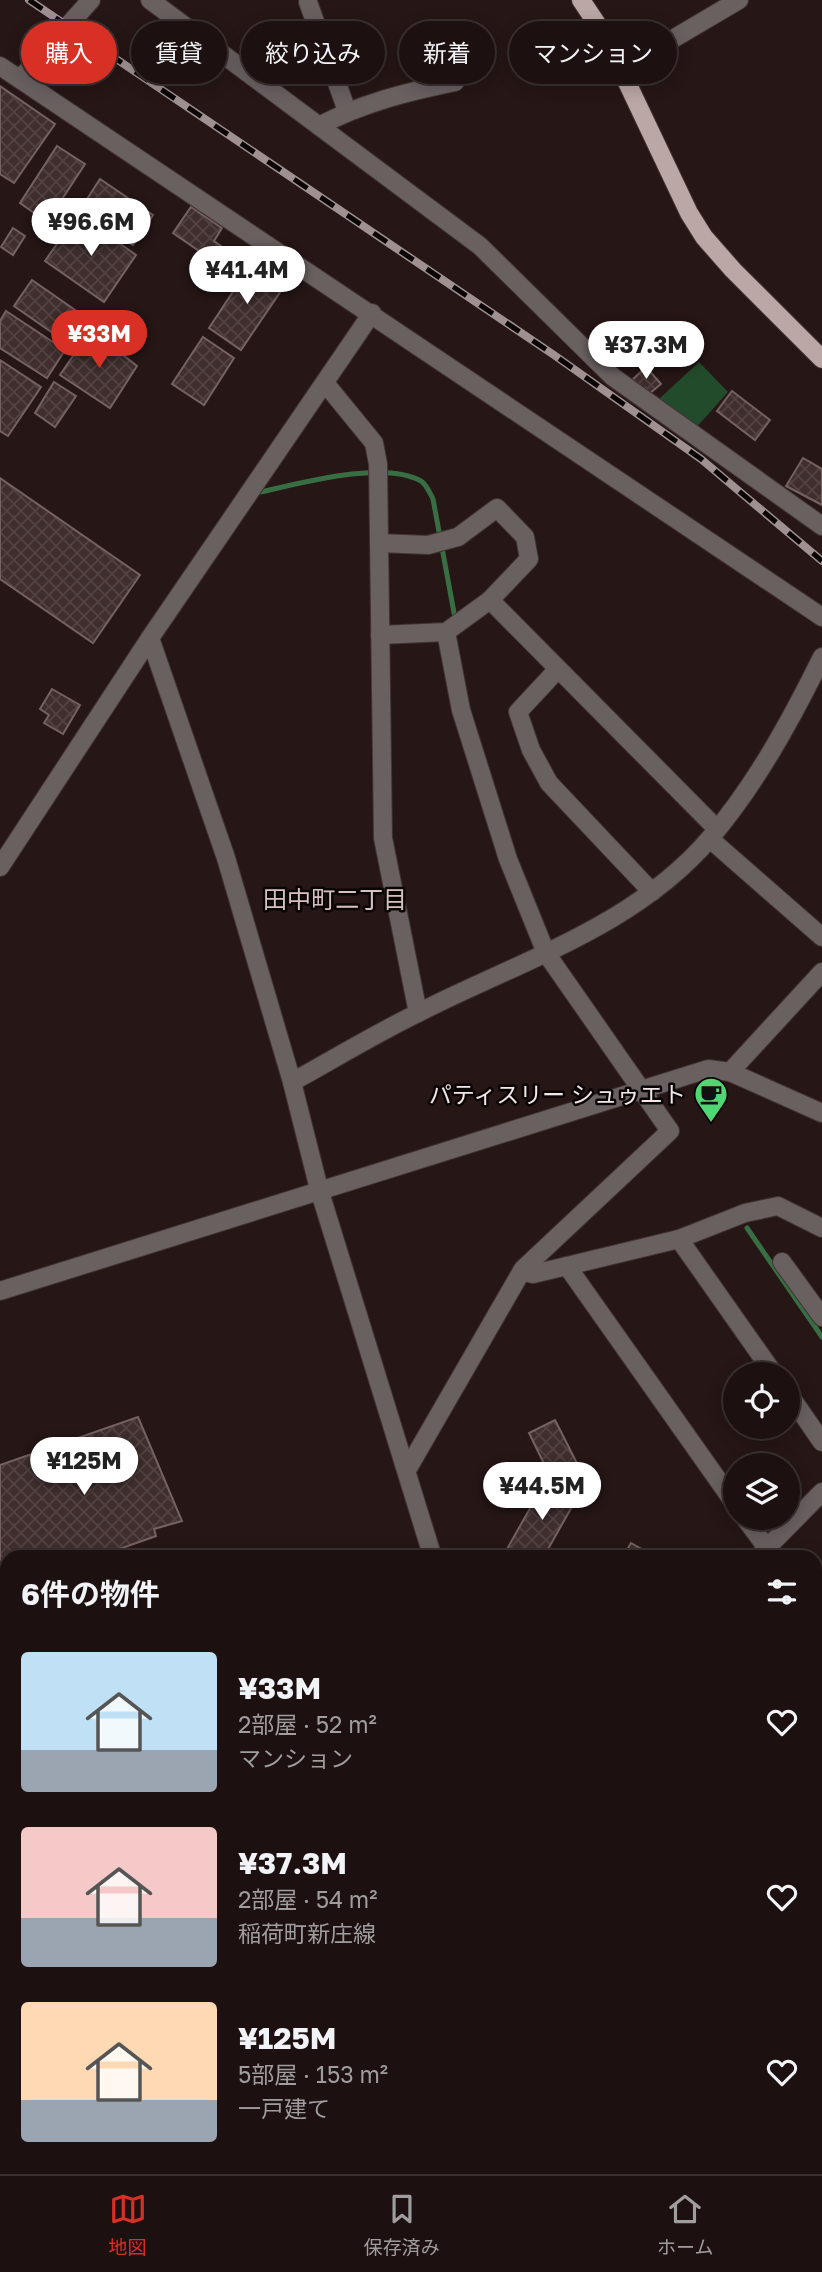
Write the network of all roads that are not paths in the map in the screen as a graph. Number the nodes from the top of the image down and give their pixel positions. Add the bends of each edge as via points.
1 (91, 0) edge
2 (150, 0) edge
3 (581, 0) edge
4 (738, 0) edge
5 (308, 2) dead end
6 (595, 21) edge
7 (677, 36) edge
8 (0, 66) edge
9 (20, 79) junction
10 (446, 84) edge
11 (629, 84) edge
12 (347, 111) junction
13 (318, 126) junction
14 (372, 313) junction
15 (822, 359) edge
16 (325, 383) junction
17 (822, 526) edge
18 (379, 543) junction
19 (490, 600) junction
20 (822, 617) edge
21 (446, 632) junction
22 (380, 635) junction
23 (150, 638) junction
24 (822, 657) edge
25 (558, 669) junction
26 (714, 834) junction
27 (0, 867) edge
28 (652, 892) junction
29 (822, 937) edge
30 (546, 953) junction
31 (822, 972) edge
32 (418, 1013) junction
33 (730, 1072) junction
34 (292, 1082) junction
35 (640, 1089) junction
36 (818, 1105) edge
37 (319, 1189) junction
38 (822, 1228) edge
39 (680, 1239) junction
40 (782, 1262) dead end
41 (567, 1266) junction
42 (522, 1271) junction
43 (0, 1291) edge
44 (822, 1317) edge
45 (766, 1362) edge
46 (800, 1410) edge
47 (822, 1442) edge
48 (407, 1470) junction
49 (723, 1487) edge
50 (822, 1492) edge
51 (750, 1530) edge
52 (431, 1550) edge
53 (760, 1550) edge
54 (765, 1550) edge

1 - 9 street
2 - 13 street
3 - 6 main road
4 - 7 street
5 - 12 street
8 - 9 street
9 - 14 street
10 - 12 street
11 - 15 main road via 704,237
12 - 13 street
13 - 17 street via 480,246 613,377
14 - 16 street
14 - 20 street
16 - 18 street via 374,443
16 - 23 street
18 - 19 street via 428,545 458,537 498,508 525,537 529,559
18 - 22 street
19 - 21 street
19 - 25 street
21 - 22 street
21 - 30 street via 465,723 508,859
22 - 32 street via 383,838
23 - 27 street
23 - 34 street via 226,858
24 - 26 street via 774,745
25 - 26 street
25 - 28 street via 518,712 531,750 550,783
26 - 28 street
26 - 29 street
28 - 30 street via 609,922
30 - 32 street
30 - 35 street
31 - 33 street
32 - 34 street
33 - 35 street via 708,1069
33 - 36 street
34 - 37 street
35 - 37 street
35 - 42 street via 670,1131
37 - 43 street
37 - 48 street
38 - 39 street via 778,1206 745,1213
39 - 41 street
39 - 45 street
40 - 44 street
41 - 42 street via 533,1274
41 - 49 street
42 - 48 street
46 - 47 street
48 - 52 street
50 - 54 street
51 - 53 street

